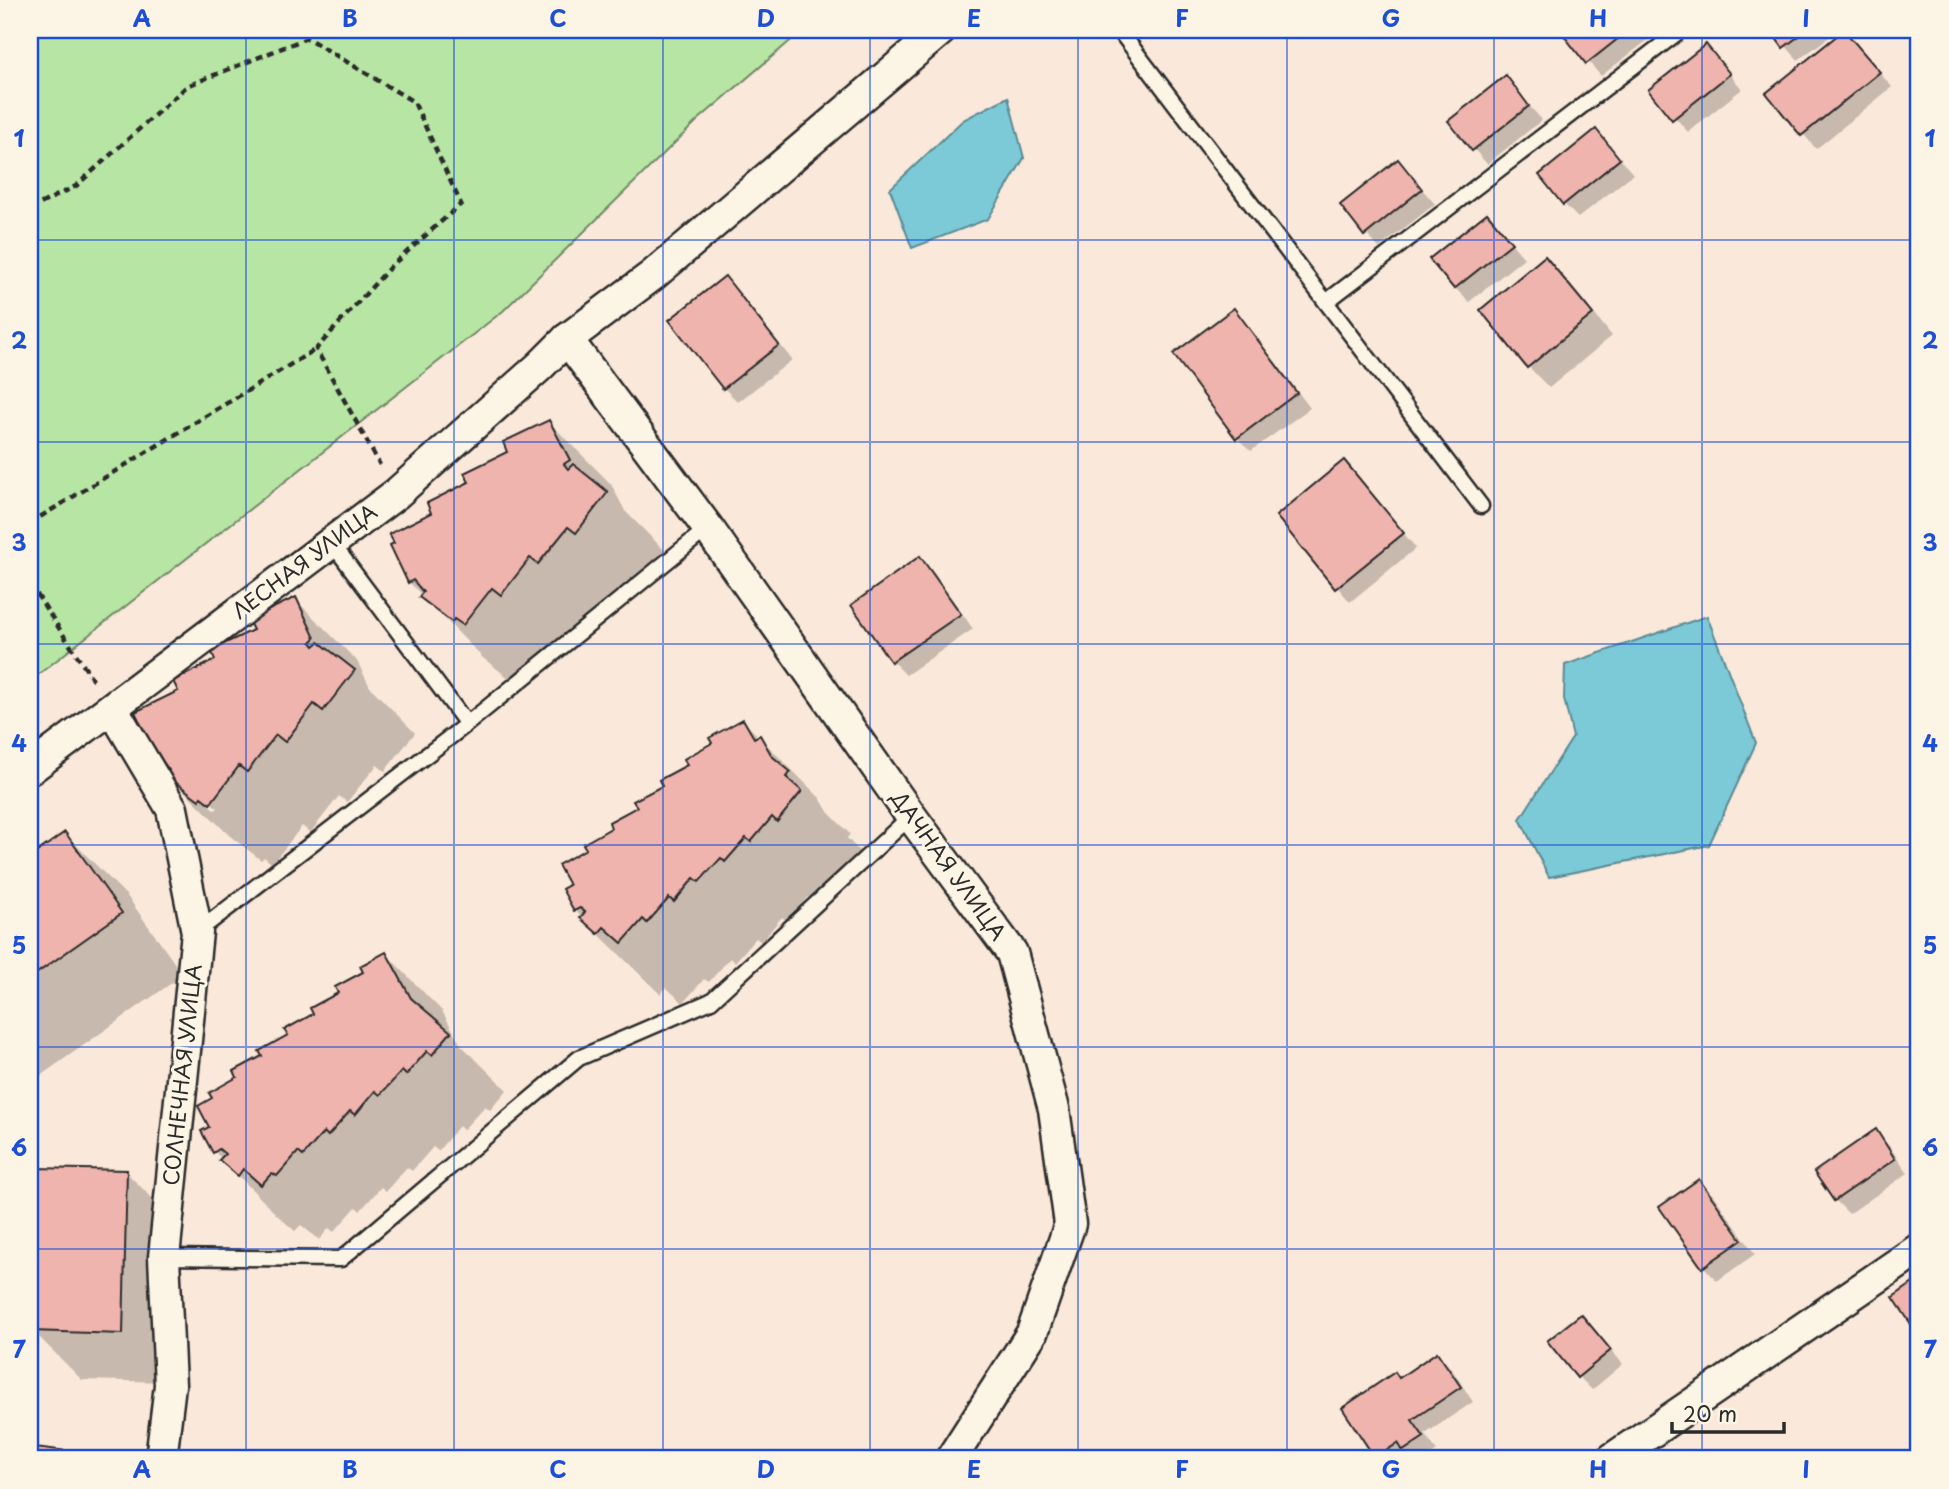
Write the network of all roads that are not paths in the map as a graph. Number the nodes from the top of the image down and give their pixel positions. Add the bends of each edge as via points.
1 (941, 30) edge
2 (1119, 30) edge
3 (1681, 30) edge
4 (1326, 302) junction
5 (567, 339) junction
6 (1481, 506) dead end
7 (708, 528) junction
8 (332, 542) junction
9 (112, 708) junction
10 (467, 724) junction
11 (30, 769) edge
12 (911, 816) junction
13 (197, 932) junction
14 (1919, 1250) edge
15 (164, 1257) junction
16 (161, 1459) edge
17 (951, 1459) edge
18 (1612, 1459) edge

1 - 5 street, ЛЕСНАЯ УЛИЦА via 653,275
2 - 4 lane
3 - 4 lane
4 - 6 lane
5 - 7 street, ДАЧНАЯ УЛИЦА
5 - 8 street, ЛЕСНАЯ УЛИЦА via 396,494
7 - 10 lane
7 - 12 street, ДАЧНАЯ УЛИЦА
8 - 9 street, ЛЕСНАЯ УЛИЦА
8 - 10 lane
9 - 11 street, ЛЕСНАЯ УЛИЦА
9 - 13 street, СОЛНЕЧНАЯ УЛИЦА via 172,809
10 - 13 lane
12 - 15 lane via 710,1001 579,1058 341,1259
12 - 17 street, ДАЧНАЯ УЛИЦА via 1012,953 1054,1109 1070,1224 1032,1332
13 - 15 street, СОЛНЕЧНАЯ УЛИЦА
14 - 18 street
15 - 16 street, СОЛНЕЧНАЯ УЛИЦА via 170,1385

